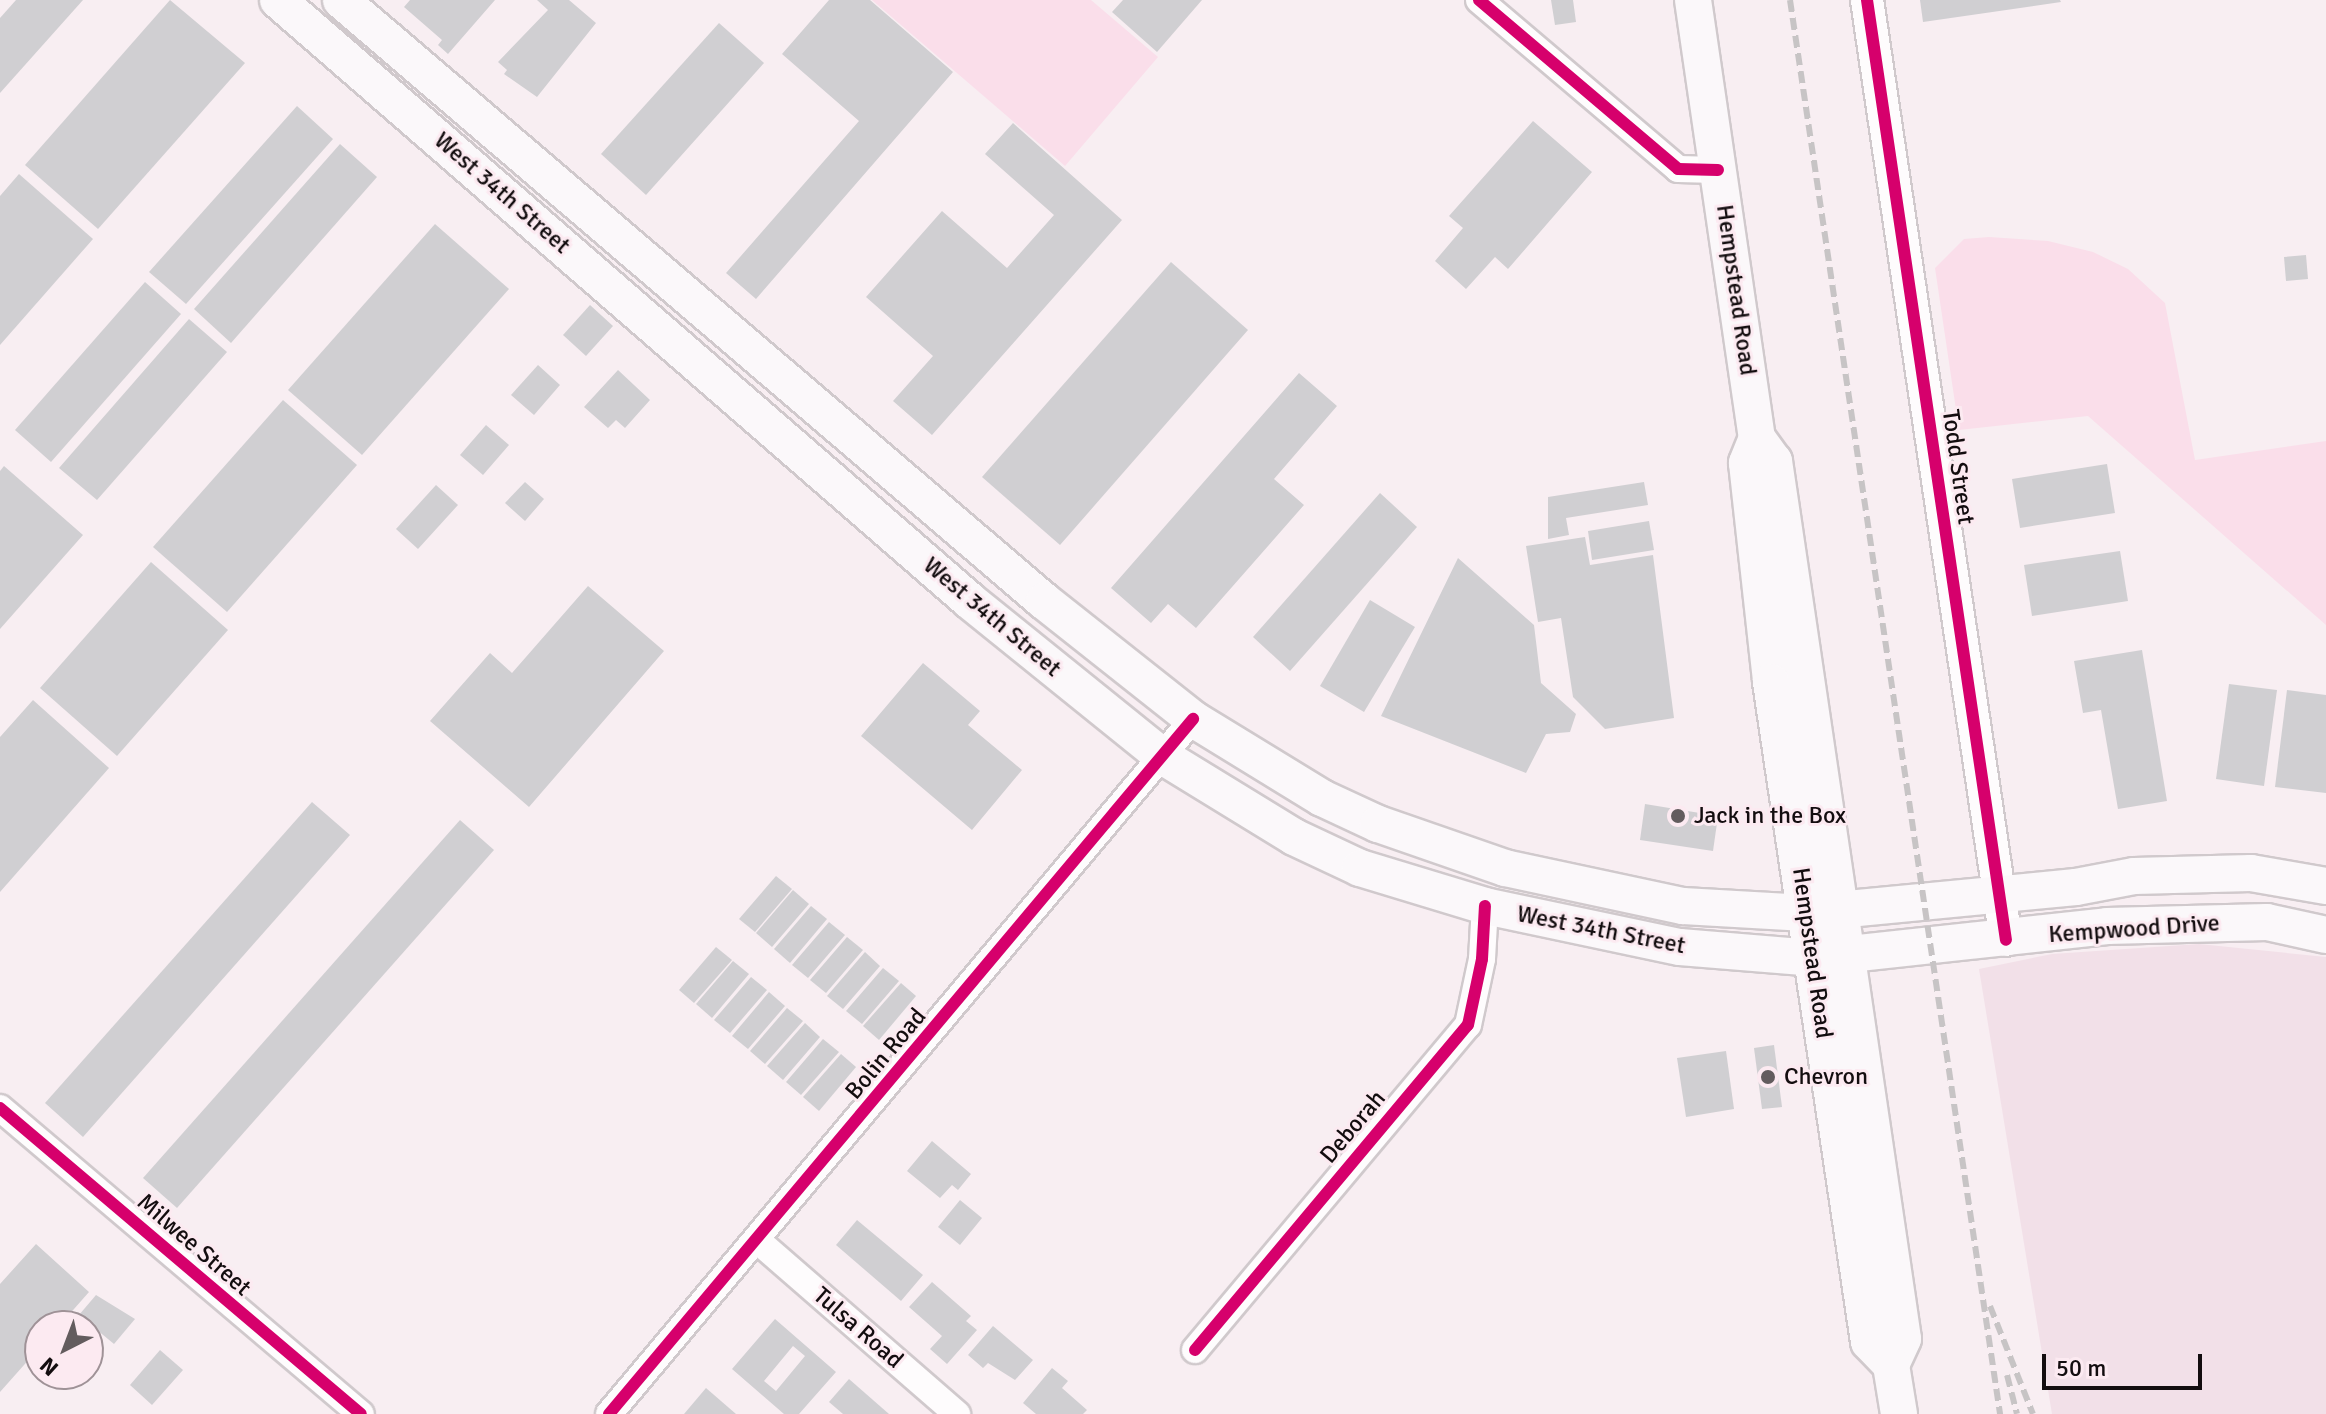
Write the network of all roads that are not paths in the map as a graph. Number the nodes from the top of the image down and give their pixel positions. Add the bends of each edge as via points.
1 (278, 0) edge
2 (341, 0) edge
3 (1479, 0) edge
4 (1693, 0) edge
5 (1867, 0) edge
6 (435, 81) junction
7 (409, 113) junction
8 (1718, 170) junction
9 (897, 476) junction
10 (865, 510) junction
11 (1193, 719) junction
12 (1162, 756) junction
13 (2316, 884) edge
14 (1999, 894) junction
15 (1485, 906) junction
16 (1822, 912) junction
17 (2313, 932) edge
18 (2006, 940) junction
19 (1830, 958) junction
20 (0, 1108) edge
21 (758, 1241) junction
22 (1195, 1350) dead end
23 (361, 1414) edge
24 (609, 1414) edge
25 (957, 1414) edge
26 (1899, 1414) edge

1 - 7 main road, West 34th Street
2 - 6 main road, West 34th Street
3 - 8 street via 1678,169
4 - 8 main road, Hempstead Road
5 - 14 street, Todd Street
6 - 7 main road
6 - 9 main road, West 34th Street
7 - 10 main road, West 34th Street
8 - 16 main road, Hempstead Road via 1757,438 1774,461
9 - 10 main road
9 - 11 main road, West 34th Street
10 - 12 main road, West 34th Street
11 - 12 street, Bolin Road
11 - 16 main road, West 34th Street via 1322,798 1378,824 1505,868 1683,906
12 - 15 main road, West 34th Street via 1294,837 1360,868
12 - 21 street, Bolin Road
13 - 14 main road, Kempwood Drive via 2251,873 2134,876
13 - 17 main road
14 - 16 main road, Kempwood Drive
14 - 18 street, Todd Street
15 - 19 main road, West 34th Street via 1680,947
15 - 22 street, Deborah via 1482,959 1468,1025
16 - 19 main road, Hempstead Road
17 - 18 main road, Kempwood Drive via 2267,922 2107,926
18 - 19 main road, Kempwood Drive
19 - 26 main road, Hempstead Road via 1903,1339 1891,1365
20 - 23 street, Milwee Street
21 - 24 street, Bolin Road
21 - 25 street, Tulsa Road

